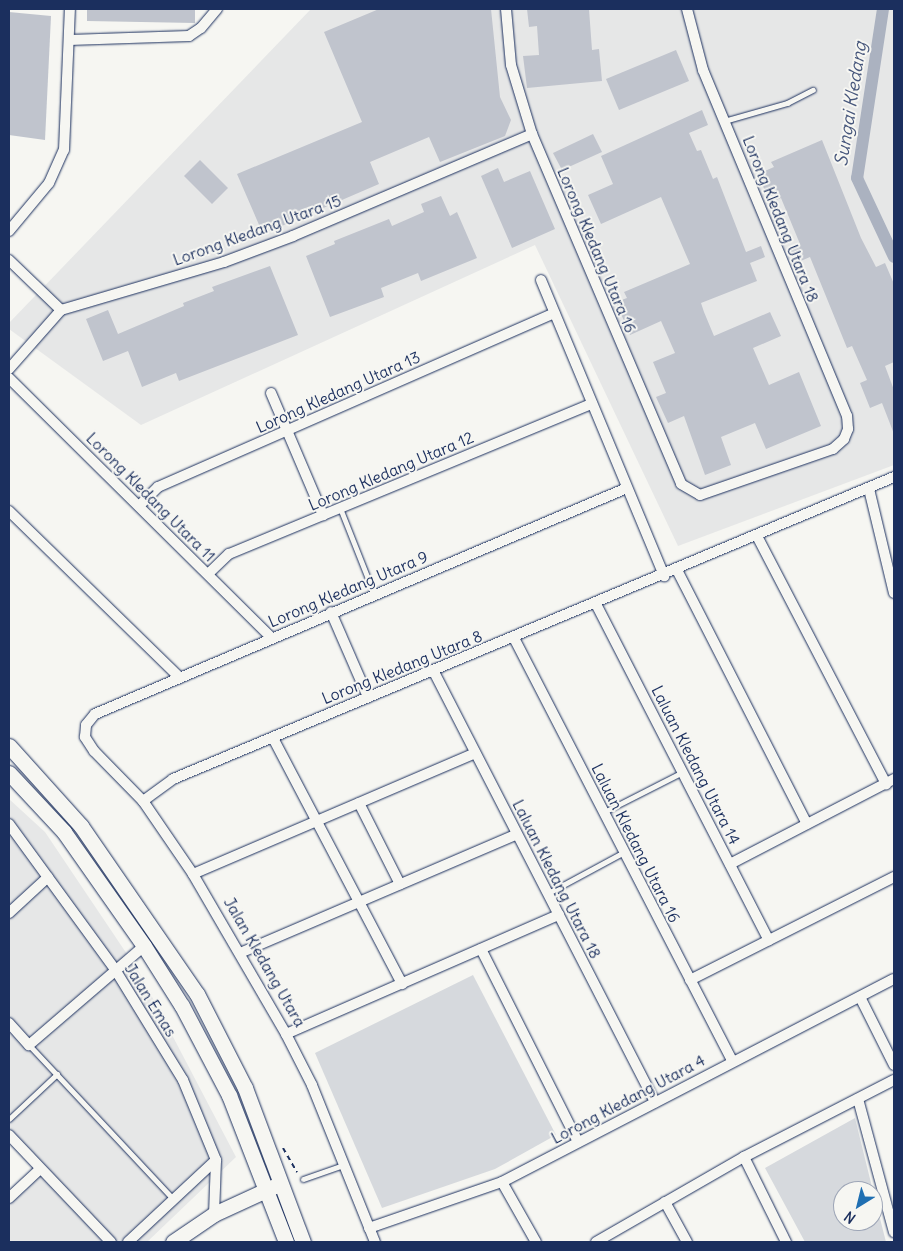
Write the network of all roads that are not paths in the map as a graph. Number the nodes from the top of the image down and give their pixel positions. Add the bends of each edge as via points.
1 (70, 9) edge
2 (217, 9) edge
3 (506, 9) edge
4 (687, 9) edge
5 (69, 40) junction
6 (813, 90) dead end
7 (724, 121) junction
8 (532, 134) junction
9 (9, 231) edge
10 (9, 260) edge
11 (541, 280) dead end
12 (61, 310) junction
13 (555, 313) junction
14 (9, 369) edge
15 (9, 378) edge
16 (271, 393) dead end
17 (592, 404) junction
18 (287, 430) junction
19 (894, 477) edge
20 (627, 488) junction
21 (869, 490) junction
22 (690, 492) joint
23 (139, 506) junction
24 (340, 508) junction
25 (9, 511) edge
26 (324, 515) junction
27 (757, 536) junction
28 (677, 570) junction
29 (208, 574) junction
30 (664, 576) junction
31 (894, 593) edge
32 (374, 594) junction
33 (596, 604) junction
34 (331, 612) junction
35 (272, 638) junction
36 (514, 638) junction
37 (433, 670) junction
38 (180, 678) junction
39 (368, 697) junction
40 (86, 725) joint
41 (273, 738) junction
42 (9, 746) edge
43 (475, 753) junction
44 (683, 772) junction
45 (9, 773) edge
46 (890, 781) edge
47 (143, 801) junction
48 (359, 803) junction
49 (604, 812) junction
50 (316, 821) junction
51 (9, 824) edge
52 (807, 824) junction
53 (517, 834) junction
54 (624, 852) junction
55 (730, 864) junction
56 (193, 874) junction
57 (894, 877) edge
58 (48, 878) junction
59 (400, 884) junction
60 (548, 893) junction
61 (359, 902) junction
62 (9, 913) edge
63 (559, 915) junction
64 (769, 940) junction
65 (144, 946) junction
66 (481, 949) junction
67 (240, 953) junction
68 (116, 971) junction
69 (894, 979) edge
70 (690, 980) junction
71 (402, 984) junction
72 (860, 997) junction
73 (9, 1022) edge
74 (286, 1034) junction
75 (29, 1045) junction
76 (732, 1062) junction
77 (894, 1065) edge
78 (57, 1074) junction
79 (894, 1080) edge
80 (858, 1099) junction
81 (655, 1102) junction
82 (9, 1119) edge
83 (9, 1135) edge
84 (578, 1142) junction
85 (744, 1157) junction
86 (216, 1160) junction
87 (344, 1165) junction
88 (40, 1169) junction
89 (304, 1179) dead end
90 (502, 1182) junction
91 (281, 1183) junction
92 (267, 1190) junction
93 (9, 1196) edge
94 (174, 1200) junction
95 (665, 1202) junction
96 (214, 1214) junction
97 (369, 1228) junction
98 (894, 1232) edge
99 (111, 1242) edge
100 (128, 1242) edge
101 (173, 1242) edge
102 (286, 1242) edge
103 (303, 1242) edge
104 (375, 1242) edge
105 (536, 1242) edge
106 (596, 1242) edge
107 (687, 1242) edge
108 (786, 1242) edge

1 - 5 street
2 - 5 street via 189,36
3 - 8 street, Lorong Kledang Utara 16 via 511,65
4 - 7 street, Lorong Kledang Utara 18 via 703,70
5 - 9 street via 64,150 59,166
6 - 7 lane via 787,103
7 - 22 street, Lorong Kledang Utara 18 via 846,416 848,429 844,439 833,449 712,493 700,495
8 - 12 street, Lorong Kledang Utara 15 via 224,262
8 - 22 street, Lorong Kledang Utara 16 via 681,484
10 - 12 street
11 - 13 street
12 - 14 street
13 - 17 street
13 - 18 street, Lorong Kledang Utara 13
15 - 23 street, Lorong Kledang Utara 11
16 - 18 street
17 - 20 street
17 - 24 street, Lorong Kledang Utara 12
18 - 23 street, Lorong Kledang Utara 13 via 158,487
18 - 26 street
19 - 21 street, Lorong Kledang Utara 8
20 - 30 street
20 - 32 street, Lorong Kledang Utara 9
21 - 27 street, Lorong Kledang Utara 8
21 - 31 street
23 - 29 street, Lorong Kledang Utara 11
24 - 26 street, Lorong Kledang Utara 12
24 - 32 lane
25 - 38 street
26 - 29 street, Lorong Kledang Utara 12 via 229,554
27 - 28 street, Lorong Kledang Utara 8
27 - 46 street
28 - 30 street, Lorong Kledang Utara 8
28 - 52 street
29 - 35 street, Lorong Kledang Utara 11
30 - 33 street, Lorong Kledang Utara 8
32 - 34 street, Lorong Kledang Utara 9
33 - 36 street, Lorong Kledang Utara 8
33 - 44 street, Laluan Kledang Utara 14
34 - 35 street, Lorong Kledang Utara 9
34 - 39 street
35 - 38 street, Lorong Kledang Utara 9
36 - 37 street, Lorong Kledang Utara 8
36 - 49 street, Laluan Kledang Utara 16
37 - 39 street, Lorong Kledang Utara 8
37 - 43 street, Laluan Kledang Utara 18
38 - 40 street, Lorong Kledang Utara 9 via 95,714
39 - 41 street, Lorong Kledang Utara 8
40 - 47 street, Jalan Kledang Utara via 85,737 94,751
41 - 47 street, Lorong Kledang Utara 8 via 173,779
41 - 50 street
42 - 91 main road via 81,826 198,994 245,1088
43 - 48 street
43 - 53 street, Laluan Kledang Utara 18
44 - 49 lane
44 - 55 street, Laluan Kledang Utara 14
45 - 65 main road via 64,832
46 - 52 street
47 - 56 street, Jalan Kledang Utara
48 - 50 street
48 - 59 street
49 - 54 street, Laluan Kledang Utara 16
50 - 56 street
50 - 61 street
51 - 58 street, Jalan Emas
52 - 55 street
53 - 59 street
53 - 60 street, Laluan Kledang Utara 18
54 - 60 lane
54 - 70 street, Laluan Kledang Utara 16
55 - 64 street, Laluan Kledang Utara 14
56 - 67 street, Jalan Kledang Utara
57 - 64 street
58 - 62 street
58 - 68 street, Jalan Emas
59 - 61 street
60 - 63 street, Laluan Kledang Utara 18
61 - 67 street
61 - 71 street
63 - 66 street
63 - 81 street, Laluan Kledang Utara 18
64 - 70 street
65 - 68 street
65 - 92 main road via 182,1006 229,1095
66 - 71 street
66 - 84 street
67 - 74 street, Jalan Kledang Utara
68 - 75 street
68 - 86 street, Jalan Emas via 183,1080
69 - 72 street, Lorong Kledang Utara 4
70 - 76 street, Laluan Kledang Utara 16
71 - 74 street
72 - 76 street, Lorong Kledang Utara 4
72 - 77 street
73 - 75 street
74 - 87 street, Jalan Kledang Utara via 312,1084
75 - 78 lane
76 - 81 street, Lorong Kledang Utara 4
78 - 82 lane
78 - 94 lane
79 - 80 street
80 - 85 street
80 - 98 street
81 - 84 street, Lorong Kledang Utara 4
83 - 88 street
84 - 90 street, Lorong Kledang Utara 4
85 - 95 street
85 - 108 street
86 - 94 street
86 - 96 street, Jalan Emas
87 - 89 lane
87 - 97 street, Jalan Kledang Utara
88 - 93 street
88 - 99 street
90 - 97 street, Lorong Kledang Utara 4
90 - 105 street
91 - 92 main road
91 - 103 main road
92 - 96 main road
92 - 102 main road
94 - 100 street
95 - 106 street
95 - 107 street
96 - 101 main road
97 - 104 street, Jalan Kledang Utara

